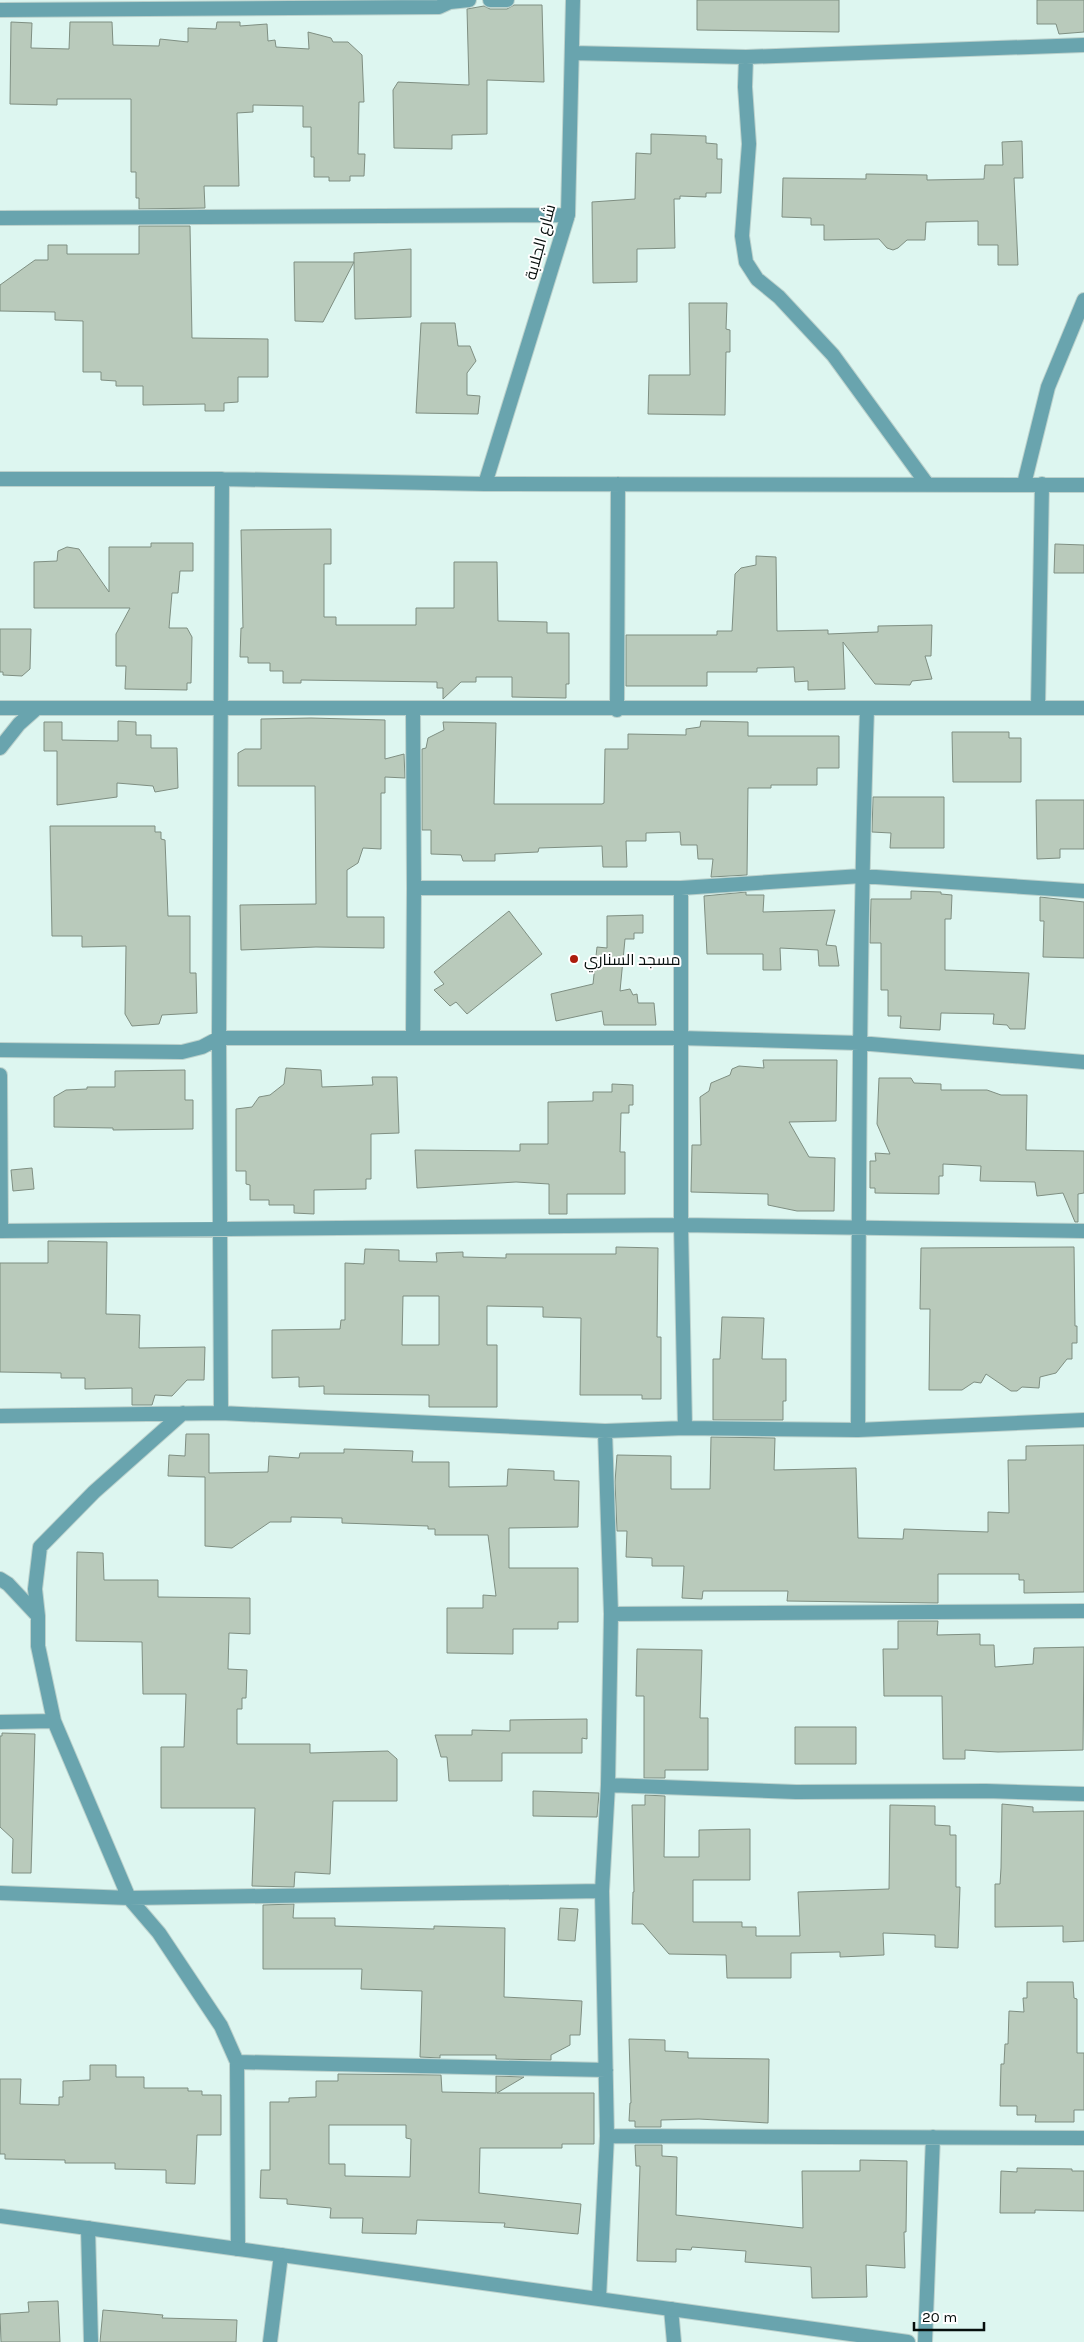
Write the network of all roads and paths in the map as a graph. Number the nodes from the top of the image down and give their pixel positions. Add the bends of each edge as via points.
1 (469, 0) edge
2 (490, 0) edge
3 (507, 0) edge
4 (572, 0) edge
5 (0, 10) edge
6 (1084, 45) edge
7 (572, 52) junction
8 (746, 57) junction
9 (568, 215) junction
10 (0, 218) edge
11 (1084, 300) edge
12 (0, 479) edge
13 (222, 479) junction
14 (485, 484) junction
15 (618, 484) junction
16 (927, 484) junction
17 (1024, 484) junction
18 (1042, 484) junction
19 (1084, 485) edge
20 (0, 708) edge
21 (37, 708) junction
22 (221, 708) junction
23 (1038, 708) junction
24 (1084, 708) edge
25 (413, 709) junction
26 (867, 709) junction
27 (617, 710) junction
28 (0, 748) edge
29 (861, 876) junction
30 (414, 888) junction
31 (681, 888) junction
32 (1084, 891) edge
33 (219, 1038) junction
34 (413, 1038) junction
35 (680, 1038) junction
36 (859, 1043) junction
37 (0, 1050) edge
38 (1084, 1062) edge
39 (0, 1074) edge
40 (681, 1225) junction
41 (859, 1228) junction
42 (221, 1229) junction
43 (1, 1231) edge
44 (1084, 1231) edge
45 (183, 1413) junction
46 (221, 1413) junction
47 (0, 1416) edge
48 (1084, 1420) edge
49 (684, 1428) junction
50 (858, 1430) junction
51 (606, 1431) junction
52 (0, 1579) edge
53 (1084, 1611) edge
54 (611, 1614) junction
55 (38, 1616) junction
56 (54, 1721) junction
57 (0, 1722) edge
58 (608, 1785) junction
59 (1084, 1794) edge
60 (602, 1891) junction
61 (0, 1893) edge
62 (129, 1898) junction
63 (237, 2062) junction
64 (606, 2070) junction
65 (607, 2136) junction
66 (933, 2137) junction
67 (1084, 2138) edge
68 (0, 2216) edge
69 (88, 2228) junction
70 (238, 2249) junction
71 (281, 2255) junction
72 (599, 2298) junction
73 (671, 2309) junction
74 (91, 2342) edge
75 (270, 2342) edge
76 (674, 2342) edge
77 (908, 2342) edge
78 (925, 2342) edge

1 - 5 street via 439,7
2 - 3 street
4 - 7 street, شارع الجلابة
6 - 8 street
7 - 8 street
7 - 9 street, شارع الجلابة
8 - 16 street via 749,144 742,236 746,262 757,279 780,297 834,354
9 - 10 street
9 - 14 street, شارع الجلابة
11 - 17 street via 1048,387
12 - 13 street
13 - 14 street
13 - 22 street
14 - 15 street
15 - 16 street
15 - 27 street
16 - 17 street
17 - 18 street
18 - 19 street
18 - 23 street
20 - 21 street
21 - 22 street
21 - 28 street
22 - 25 street
22 - 33 street
23 - 24 street
23 - 26 street
25 - 27 street
25 - 30 street
26 - 27 street
26 - 29 street
29 - 31 street
29 - 32 street
29 - 36 street
30 - 31 street
30 - 34 street
31 - 35 street
33 - 34 street
33 - 37 street via 182,1052
33 - 42 street
34 - 35 street
35 - 36 street
35 - 40 street
36 - 38 street
36 - 41 street
39 - 43 street
40 - 41 street
40 - 42 street
40 - 49 street
41 - 44 street
41 - 50 street
42 - 43 street
42 - 46 street
45 - 46 street
45 - 47 street
45 - 55 street via 94,1492 40,1547 35,1589
46 - 51 street
48 - 50 street
49 - 50 street
49 - 51 street
51 - 54 street
52 - 55 street
53 - 54 street
54 - 58 street
55 - 56 street via 38,1646
56 - 57 street
56 - 62 street
58 - 59 street via 796,1792
58 - 60 street
60 - 62 street
60 - 64 street
61 - 62 street
62 - 63 street via 159,1933 221,2026
63 - 64 street
63 - 70 street
64 - 65 street
65 - 66 street
65 - 72 street
66 - 67 street
66 - 78 street
68 - 69 street
69 - 70 street
69 - 74 street
70 - 71 street
71 - 72 street
71 - 75 street
72 - 73 street
73 - 76 street
73 - 77 street

